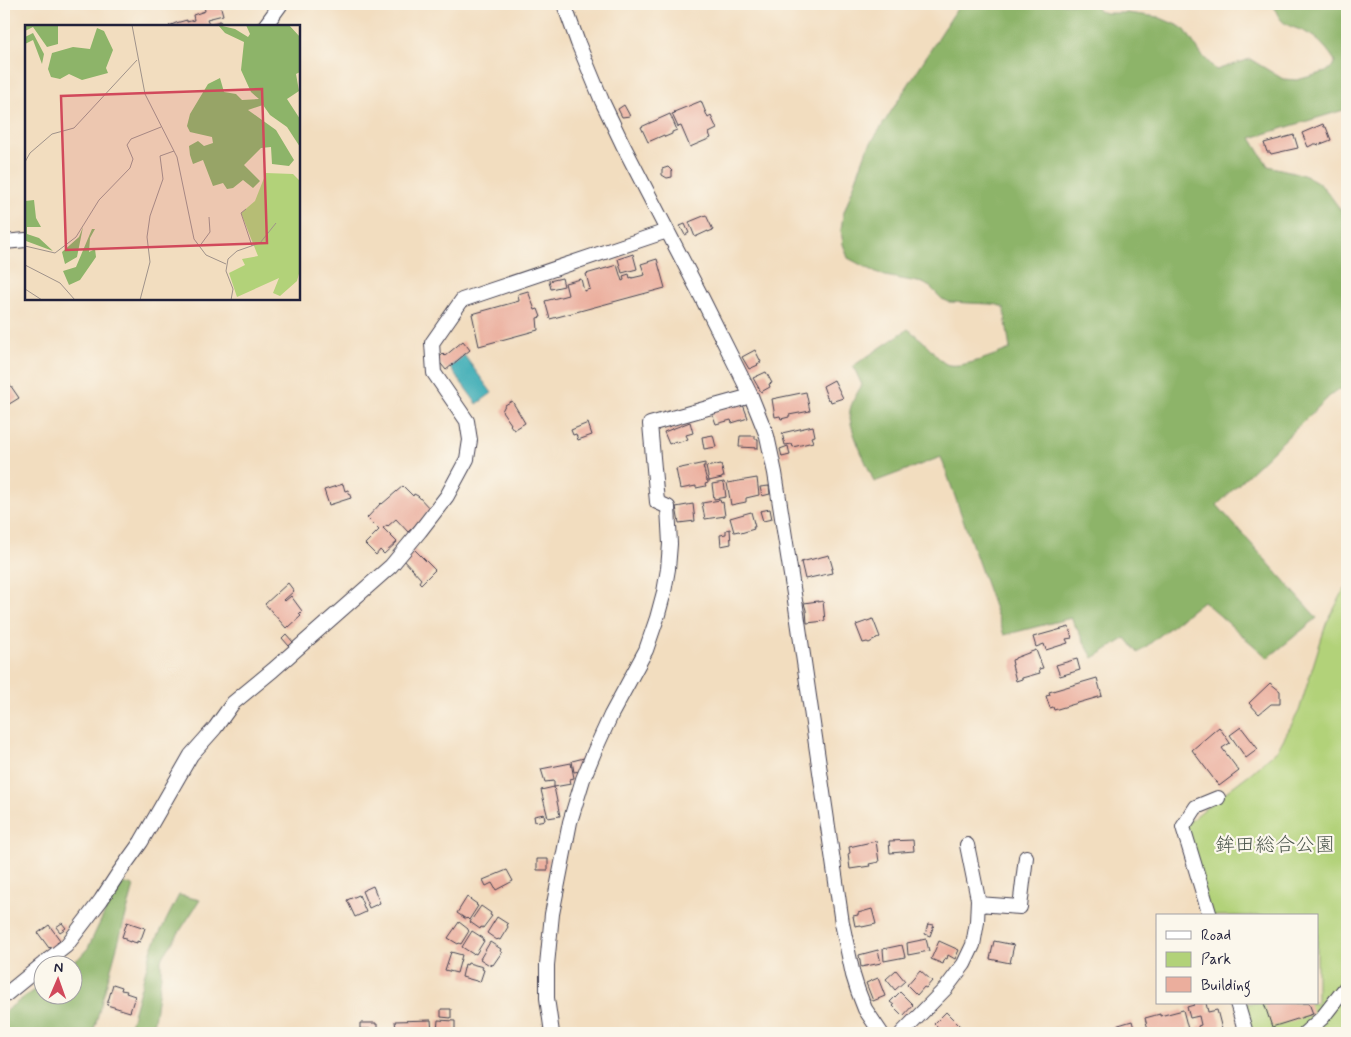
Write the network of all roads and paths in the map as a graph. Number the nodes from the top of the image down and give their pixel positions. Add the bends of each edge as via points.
1 (281, 4) edge
2 (564, 4) edge
3 (266, 25) edge
4 (668, 231) junction
5 (25, 240) edge
6 (4, 242) edge
7 (750, 396) junction
8 (1218, 798) dead end
9 (967, 844) dead end
10 (1026, 857) dead end
11 (978, 904) junction
12 (1209, 914) edge
13 (56, 954) edge
14 (32, 974) edge
15 (1347, 986) edge
16 (4, 996) edge
17 (1237, 1004) edge
18 (552, 1033) edge
19 (881, 1033) edge
20 (902, 1033) edge
21 (1246, 1033) edge
22 (1305, 1033) edge

1 - 3 street
2 - 4 street via 602,101
4 - 7 street
4 - 13 street via 462,300 432,343 434,372 467,421 470,440 467,458 446,496 392,566 233,703 191,755 141,842 101,900
5 - 6 street
7 - 18 street via 650,424 657,502 668,507 670,544 666,581 646,650 602,734 572,810 552,914 546,965
7 - 19 street via 767,436 775,473 848,954 866,1009
8 - 12 street via 1196,807 1183,827
9 - 11 street
10 - 11 street via 1020,907
11 - 20 street via 972,945 964,964 946,988
14 - 16 street
15 - 22 street via 1322,1018
17 - 21 street

